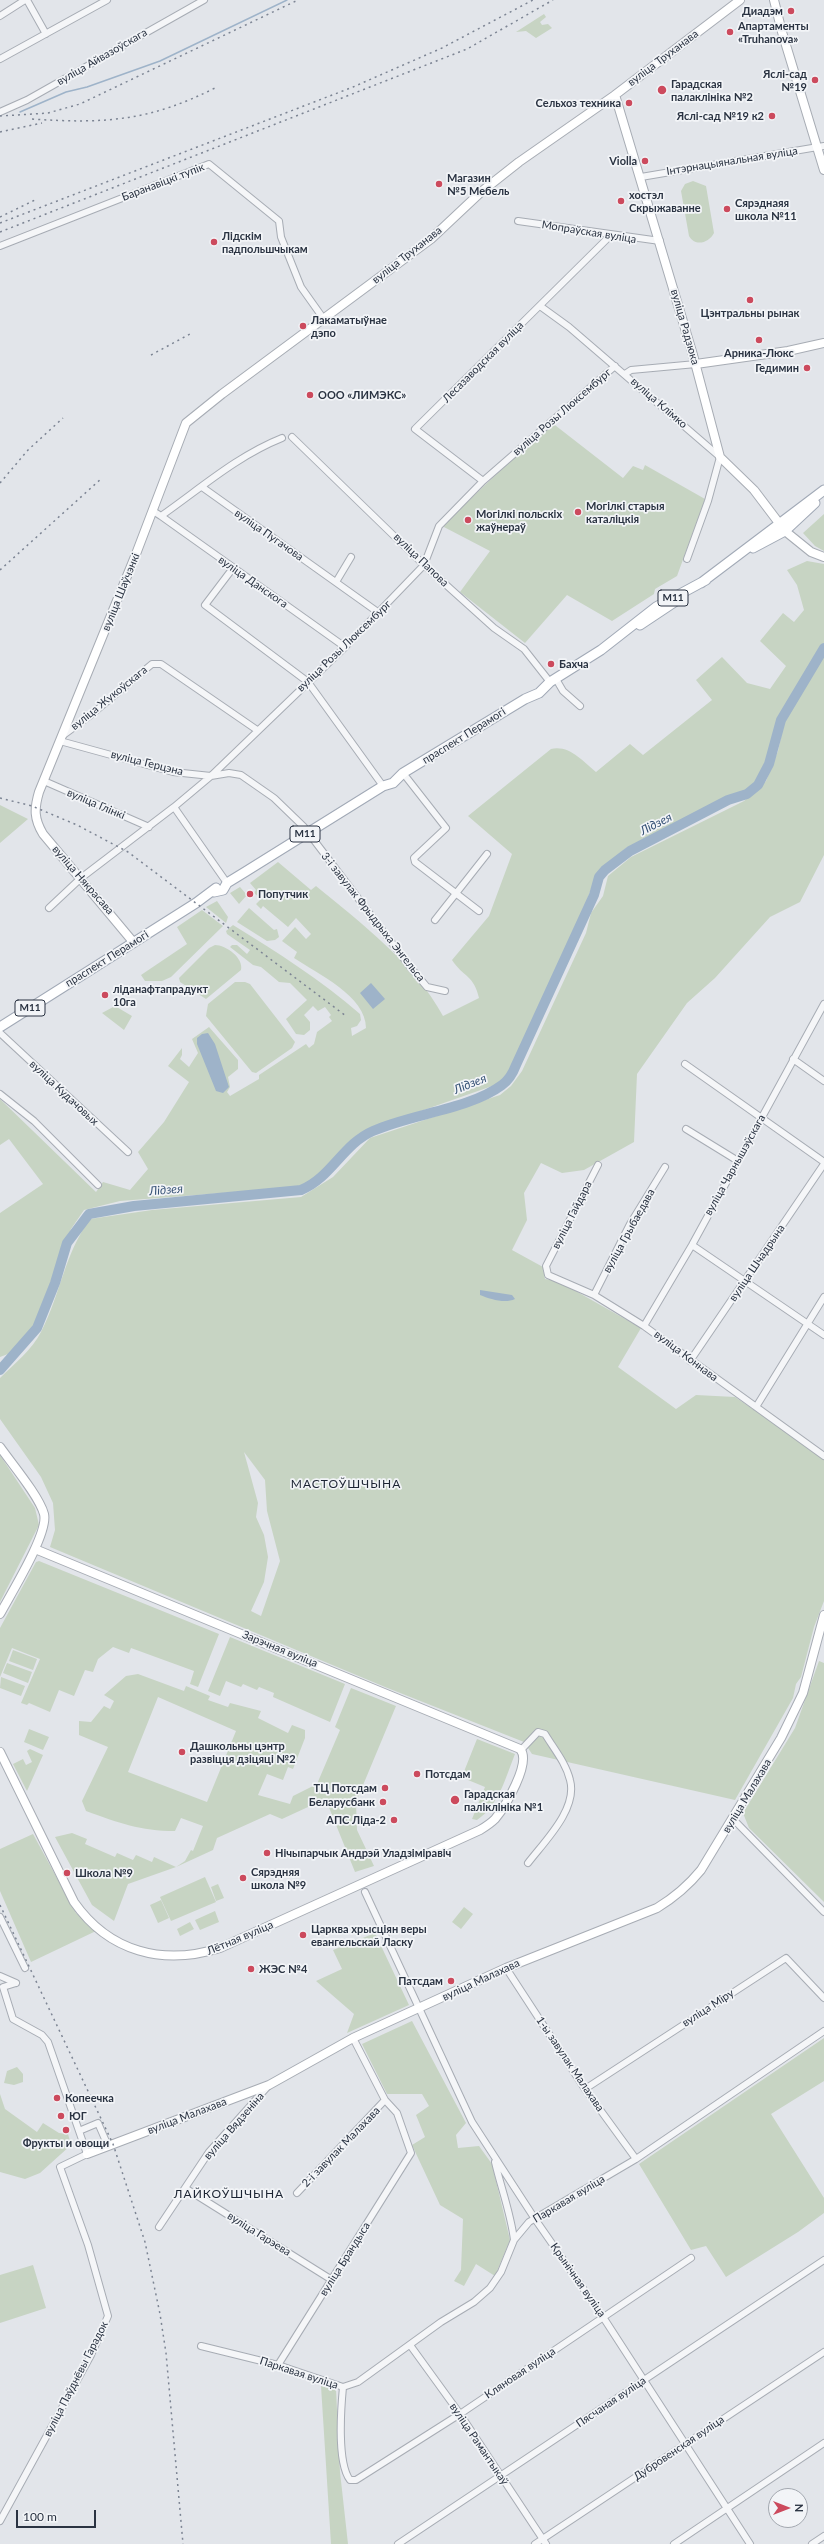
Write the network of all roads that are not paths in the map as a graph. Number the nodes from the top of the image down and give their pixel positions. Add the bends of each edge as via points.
1 (26, 0) edge
2 (107, 0) edge
3 (204, 0) edge
4 (740, 0) edge
5 (774, 0) edge
6 (195, 2) edge
7 (0, 16) edge
8 (46, 34) junction
9 (0, 59) edge
10 (615, 95) junction
11 (0, 112) edge
12 (821, 147) edge
13 (824, 170) edge
14 (641, 177) junction
15 (518, 221) dead end
16 (611, 235) junction
17 (660, 241) junction
18 (0, 246) edge
19 (540, 306) junction
20 (323, 318) junction
21 (824, 343) edge
22 (696, 364) junction
23 (615, 366) junction
24 (625, 374) junction
25 (292, 436) dead end
26 (282, 438) dead end
27 (720, 457) junction
28 (483, 481) junction
29 (202, 487) junction
30 (824, 490) edge
31 (824, 494) edge
32 (153, 510) junction
33 (161, 516) junction
34 (783, 527) junction
35 (351, 557) dead end
36 (824, 557) edge
37 (687, 559) dead end
38 (424, 566) junction
39 (233, 568) junction
40 (336, 582) junction
41 (379, 613) junction
42 (345, 647) junction
43 (553, 680) junction
44 (308, 682) junction
45 (580, 706) dead end
46 (257, 730) junction
47 (61, 738) junction
48 (403, 773) junction
49 (211, 776) junction
50 (44, 781) junction
51 (383, 786) junction
52 (174, 808) junction
53 (34, 816) joint
54 (149, 827) junction
55 (308, 833) junction
56 (487, 854) dead end
57 (81, 878) junction
58 (228, 883) junction
59 (456, 894) junction
60 (49, 908) dead end
61 (479, 911) dead end
62 (435, 920) dead end
63 (134, 943) junction
64 (445, 992) dead end
65 (824, 1004) edge
66 (0, 1027) edge
67 (0, 1033) edge
68 (793, 1059) junction
69 (686, 1064) dead end
70 (824, 1080) edge
71 (0, 1094) edge
72 (762, 1118) junction
73 (686, 1129) dead end
74 (128, 1152) dead end
75 (738, 1161) junction
76 (824, 1163) edge
77 (598, 1165) dead end
78 (665, 1167) dead end
79 (98, 1185) dead end
80 (692, 1245) junction
81 (546, 1266) joint
82 (744, 1282) junction
83 (594, 1295) junction
84 (824, 1297) edge
85 (808, 1325) junction
86 (644, 1326) junction
87 (824, 1334) edge
88 (690, 1361) junction
89 (756, 1407) junction
90 (0, 1447) edge
91 (824, 1456) edge
92 (35, 1549) junction
93 (0, 1614) edge
94 (824, 1615) edge
95 (0, 1752) edge
96 (522, 1752) junction
97 (733, 1818) junction
98 (528, 1863) dead end
99 (365, 1892) dead end
100 (824, 1912) edge
101 (0, 1917) edge
102 (25, 1968) dead end
103 (506, 1968) junction
104 (0, 1976) edge
105 (824, 1998) edge
106 (420, 2009) junction
107 (824, 2031) edge
108 (352, 2038) junction
109 (270, 2085) junction
110 (585, 2089) junction
111 (385, 2100) junction
112 (79, 2131) junction
113 (110, 2145) junction
114 (87, 2154) junction
115 (494, 2158) junction
116 (636, 2159) junction
117 (185, 2188) junction
118 (297, 2193) dead end
119 (535, 2219) junction
120 (159, 2227) dead end
121 (514, 2240) junction
122 (691, 2258) dead end
123 (824, 2260) edge
124 (332, 2280) junction
125 (604, 2317) junction
126 (410, 2345) junction
127 (201, 2346) dead end
128 (824, 2352) edge
129 (278, 2365) junction
130 (644, 2379) junction
131 (343, 2387) junction
132 (460, 2414) junction
133 (824, 2443) edge
134 (686, 2444) junction
135 (501, 2476) junction
136 (727, 2509) junction
137 (0, 2521) edge
138 (824, 2536) edge
139 (544, 2541) edge
140 (398, 2544) edge
141 (534, 2544) edge
142 (674, 2544) edge
143 (750, 2544) edge
144 (812, 2544) edge

1 - 7 street
1 - 8 street
2 - 8 street
3 - 6 street, вуліца Айвазоўскага
4 - 10 street, вуліца Труханава
5 - 12 street via 782,32
6 - 11 street, вуліца Айвазоўскага via 27,100
8 - 9 street
10 - 14 street, вуліца Радзюка
10 - 20 street, вуліца Труханава via 519,162 482,192 431,240
12 - 13 street
12 - 14 street, Інтэрнацыянальная вуліца
14 - 17 street, вуліца Радзюка
15 - 16 street, Мопраўская вуліца
16 - 17 street, Мопраўская вуліца
16 - 19 street, Лесазаводская вуліца
17 - 22 street, вуліца Радзюка
18 - 20 street, Баранавіцкі тупік via 209,164 280,221 281,237 302,286
19 - 23 street, вуліца Клімко
19 - 28 street, Лесазаводская вуліца via 415,430
20 - 32 street, вуліца Труханава via 186,423
21 - 22 street via 788,351
22 - 24 street via 631,370
22 - 27 street, вуліца Радзюка
23 - 24 street, вуліца Клімко
23 - 28 street, вуліца Розы Люксембург
24 - 27 street, вуліца Клімко
25 - 38 street, вуліца Папова
26 - 29 street via 229,465
27 - 34 street via 754,490
27 - 37 street, вуліца Радзюка via 708,501
28 - 38 street, вуліца Розы Люксембург via 438,526
29 - 33 street
29 - 40 street, вуліца Пугачова
30 - 34 main road, праспект Перамогі
31 - 34 main road, праспект Перамогі
32 - 33 street
32 - 47 street, вуліца Шаўчэнкі
33 - 39 street, вуліца Данскога
34 - 36 street via 811,552
34 - 43 main road, праспект Перамогі / М11 via 706,580 656,607 621,635
35 - 40 street
38 - 41 street, вуліца Розы Люксембург
38 - 43 street, вуліца Папова via 494,628 524,649
39 - 42 street, вуліца Данскога
39 - 44 street via 205,605
40 - 41 street, вуліца Пугачова
41 - 42 street, вуліца Розы Люксембург
42 - 44 street, вуліца Розы Люксембург
43 - 45 street, вуліца Папова
43 - 48 main road, праспект Перамогі / М11 via 539,693 524,699
44 - 46 street, вуліца Розы Люксембург
44 - 51 street
46 - 47 street, вуліца Жукоўскага via 161,664 152,664
46 - 49 street, вуліца Розы Люксембург
47 - 49 street, вуліца Герцэна via 173,772
47 - 50 street, вуліца Шаўчэнкі
48 - 51 main road, праспект Перамогі / М11 via 393,783
48 - 59 street via 446,828 414,858 415,862
49 - 52 street, вуліца Розы Люксембург
49 - 55 street, вуліца Герцэна via 229,773 241,775 274,798
50 - 53 street, вуліца Шаўчэнкі
50 - 54 street, вуліца Глінкі
51 - 55 main road, праспект Перамогі / М11
52 - 54 street, вуліца Розы Люксембург
52 - 58 street
53 - 57 street, вуліца Някрасава via 43,834
54 - 57 street, вуліца Розы Люксембург
55 - 58 main road, праспект Перамогі / М11
55 - 64 street, 3-і завулак Фрыдрыха Энгельса via 427,987
56 - 59 street
57 - 60 street, вуліца Розы Люксембург
57 - 63 street, вуліца Някрасава
58 - 63 main road, праспект Перамогі / М11 via 223,890 214,892
59 - 61 street
59 - 62 street
63 - 66 main road, праспект Перамогі / М11
65 - 68 street, вуліца Чарнышэўскага
67 - 74 street, вуліца Кудачовых
68 - 70 street
68 - 72 street, вуліца Чарнышэўскага
69 - 72 street
71 - 79 street via 34,1121
72 - 75 street, вуліца Чарнышэўскага
72 - 76 street
73 - 75 street
75 - 80 street, вуліца Чарнышэўскага
76 - 82 street, вуліца Шчадрына
77 - 81 street, вуліца Гайдара
78 - 83 street, вуліца Грыбаедава via 630,1224
80 - 82 street
80 - 86 street, вуліца Чарнышэўскага
81 - 83 street, вуліца Коннава via 548,1275
82 - 85 street
82 - 88 street, вуліца Шчадрына
83 - 86 street, вуліца Коннава
84 - 85 street
85 - 87 street
85 - 89 street
86 - 88 street, вуліца Коннава
88 - 89 street, вуліца Коннава
89 - 91 street, вуліца Коннава
90 - 92 street via 40,1505 44,1515 44,1530
92 - 93 street
92 - 96 street, Зарэчная вуліца
94 - 97 street, вуліца Малахава via 803,1693 782,1738
95 - 96 street, Лётная вуліца via 74,1902 83,1914 111,1937 124,1944 144,1952 169,1957 201,1954 220,1948 480,1830 494,1820 513,1792 523,1762
96 - 98 street via 538,1732 545,1734 565,1766 571,1781 572,1793 556,1829
97 - 100 street
97 - 103 street, вуліца Малахава via 701,1870 688,1886 673,1898 651,1910
99 - 106 street, Крынічная вуліца
101 - 102 street
103 - 106 street, вуліца Малахава
103 - 110 street, 1-ы завулак Малахава
104 - 112 street via 16,1983 3,1987 13,2019 44,2036 48,2042
105 - 110 street, вуліца Міру via 786,1958
106 - 108 street, вуліца Малахава
106 - 115 street, Крынічная вуліца via 472,2122
107 - 116 street, Паркавая вуліца
108 - 109 street, вуліца Малахава
108 - 111 street
109 - 113 street, вуліца Малахава
109 - 117 street, вуліца Вядзеніна via 209,2152
110 - 116 street, 1-ы завулак Малахава
111 - 118 street, 2-і завулак Малахава
111 - 124 street, вуліца Брандыса via 397,2113 411,2153
112 - 113 street via 98,2123
112 - 114 street
113 - 114 street, вуліца Паўднёвы Гарадок
114 - 137 street, вуліца Паўднёвы Гарадок via 60,2167 88,2246 108,2316 91,2355
115 - 119 street, Крынічная вуліца
115 - 121 street via 504,2202 512,2222
116 - 119 street, Паркавая вуліца
117 - 120 street, вуліца Вядзеніна
117 - 124 street, вуліца Гарэева
119 - 121 street, Паркавая вуліца
119 - 125 street, Крынічная вуліца
121 - 126 street, Паркавая вуліца via 501,2272 490,2288 474,2302
122 - 125 street, Кляновая вуліца
123 - 130 street, Пясчаная вуліца
124 - 129 street, вуліца Брандыса
125 - 130 street, Крынічная вуліца
125 - 132 street, Кляновая вуліца
126 - 131 street, Паркавая вуліца via 358,2382
126 - 132 street, вуліца Рамантыкаў
127 - 129 street, Паркавая вуліца
128 - 134 street, Дубровенская вуліца
129 - 131 street, Паркавая вуліца
130 - 134 street, Крынічная вуліца
130 - 135 street, Пясчаная вуліца
131 - 132 street, Кляновая вуліца via 340,2423 350,2480 361,2478
132 - 135 street, вуліца Рамантыкаў
133 - 136 street
134 - 136 street, Крынічная вуліца
134 - 139 street, Дубровенская вуліца
135 - 139 street, вуліца Рамантыкаў
135 - 140 street, Пясчаная вуліца
136 - 142 street
136 - 143 street, Крынічная вуліца
138 - 144 street
139 - 141 street, Дубровенская вуліца

